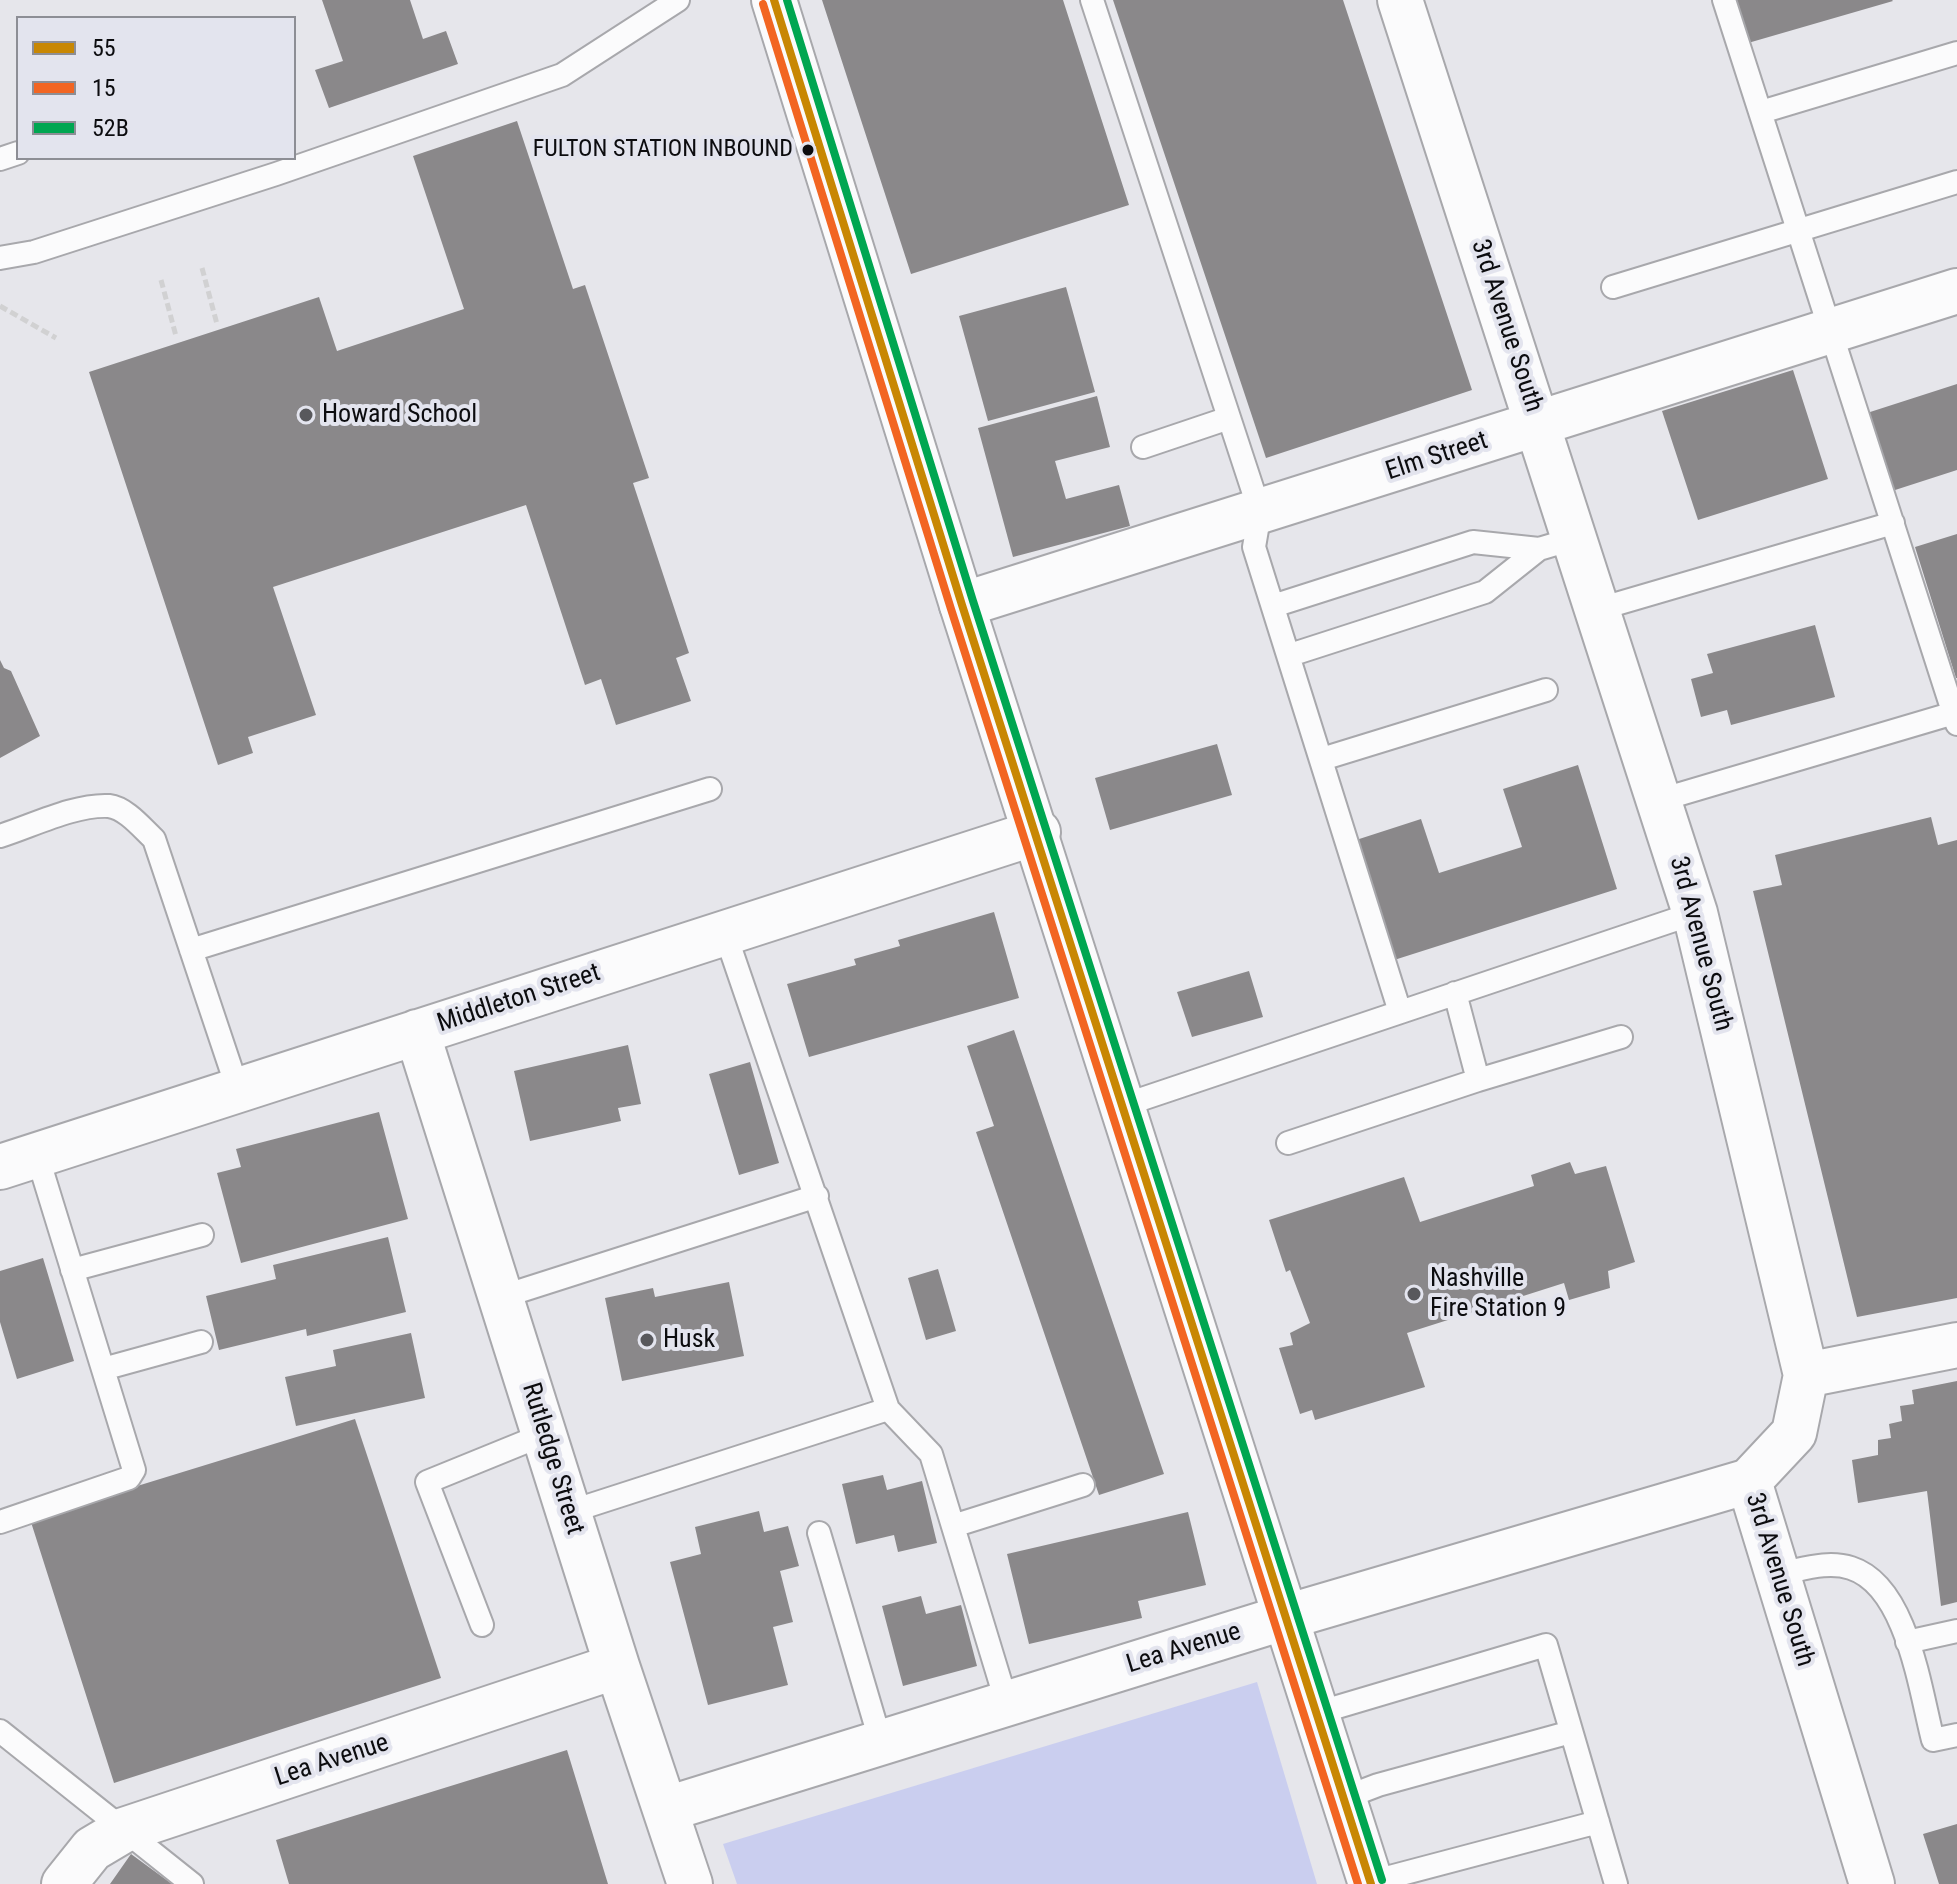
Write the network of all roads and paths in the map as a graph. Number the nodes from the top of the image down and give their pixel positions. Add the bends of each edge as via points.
1 (678, 0) edge
2 (774, 0) edge
3 (1092, 0) edge
4 (1400, 0) edge
5 (1724, 0) edge
6 (1957, 53) edge
7 (1761, 112) junction
8 (1957, 182) edge
9 (1800, 232) junction
10 (0, 258) edge
11 (202, 268) dead end
12 (161, 280) dead end
13 (1613, 287) dead end
14 (1957, 291) edge
15 (0, 306) edge
16 (217, 324) dead end
17 (1832, 330) junction
18 (176, 336) dead end
19 (56, 338) dead end
20 (1229, 418) junction
21 (1537, 423) junction
22 (1143, 447) dead end
23 (1260, 512) junction
24 (1893, 523) junction
25 (1557, 543) junction
26 (962, 605) junction
27 (1273, 606) junction
28 (1599, 609) junction
29 (1290, 655) junction
30 (1546, 690) dead end
31 (1955, 718) edge
32 (1322, 759) junction
33 (710, 789) dead end
34 (1660, 800) junction
35 (1038, 832) junction
36 (0, 836) edge
37 (1695, 913) junction
38 (725, 933) junction
39 (191, 950) junction
40 (1455, 993) junction
41 (1400, 1012) junction
42 (417, 1032) junction
43 (1621, 1037) dead end
44 (1478, 1080) junction
45 (238, 1090) junction
46 (1124, 1105) junction
47 (1288, 1143) dead end
48 (18, 1161) edge
49 (817, 1196) junction
50 (202, 1235) dead end
51 (72, 1270) junction
52 (501, 1297) junction
53 (201, 1342) dead end
54 (1957, 1345) edge
55 (103, 1369) junction
56 (1806, 1375) junction
57 (888, 1409) junction
58 (545, 1434) junction
59 (1749, 1481) junction
60 (1083, 1485) dead end
61 (569, 1512) junction
62 (0, 1522) edge
63 (953, 1526) junction
64 (819, 1533) dead end
65 (1777, 1574) junction
66 (1286, 1617) junction
67 (482, 1625) dead end
68 (1957, 1631) edge
69 (1907, 1642) junction
70 (617, 1666) junction
71 (1007, 1704) junction
72 (1317, 1713) junction
73 (0, 1731) edge
74 (1571, 1732) junction
75 (1957, 1735) edge
76 (881, 1743) junction
77 (1344, 1798) junction
78 (667, 1809) junction
79 (1598, 1822) junction
80 (124, 1830) junction
81 (1371, 1883) edge
82 (64, 1884) edge
83 (192, 1884) edge
84 (690, 1884) edge
85 (1616, 1884) edge
86 (1872, 1884) edge

1 - 10 lane via 562,75 276,174 34,252
2 - 26 street
3 - 20 lane
4 - 21 street, 3rd Avenue South
5 - 7 lane
6 - 7 lane
7 - 9 lane
8 - 9 lane
9 - 13 lane
9 - 17 lane
11 - 16 path
12 - 18 path
14 - 17 street, Elm Street
15 - 19 path
17 - 21 street, Elm Street
17 - 24 lane
20 - 22 lane
20 - 23 lane
21 - 23 street, Elm Street
21 - 25 street, 3rd Avenue South
23 - 26 street, Elm Street
23 - 27 lane via 1254,547
24 - 28 lane
24 - 31 lane
25 - 27 lane via 1473,542
25 - 28 street, 3rd Avenue South
25 - 29 lane via 1485,592
26 - 35 street
27 - 29 lane
28 - 34 street, 3rd Avenue South
29 - 32 lane
30 - 32 lane
31 - 34 lane
32 - 41 lane
33 - 39 lane
34 - 37 street, 3rd Avenue South
35 - 38 street, Middleton Street
35 - 46 street
36 - 39 lane via 76,811 110,806 129,816 154,839
37 - 40 lane
37 - 56 street, 3rd Avenue South
38 - 42 street, Middleton Street
38 - 49 lane
39 - 45 lane
40 - 41 lane
40 - 44 lane
41 - 46 lane
42 - 45 street, Middleton Street
42 - 52 street, Rutledge Street
43 - 44 lane
44 - 47 lane
45 - 48 street, Middleton Street
46 - 66 street
48 - 51 lane
49 - 52 lane
49 - 57 lane
50 - 51 lane
51 - 55 lane
52 - 58 street, Rutledge Street
53 - 55 lane
54 - 56 street
55 - 62 lane via 134,1470 129,1478
56 - 59 street, 3rd Avenue South via 1794,1433
57 - 61 lane
57 - 63 lane via 931,1454
58 - 61 street, Rutledge Street
58 - 67 lane via 427,1482
59 - 65 street, 3rd Avenue South
59 - 66 street, Lea Avenue
60 - 63 lane
61 - 70 street, Rutledge Street
63 - 71 lane
64 - 76 lane
65 - 69 lane via 1822,1565 1865,1574 1894,1607
65 - 86 street, 3rd Avenue South
66 - 71 street, Lea Avenue
66 - 72 street
68 - 69 lane
69 - 75 lane via 1933,1740
70 - 78 street, Rutledge Street
70 - 80 street, Lea Avenue
71 - 76 street, Lea Avenue
72 - 74 lane via 1546,1645
72 - 77 street
73 - 80 lane
74 - 77 lane
74 - 79 lane
76 - 78 street, Lea Avenue
77 - 81 street
78 - 84 street, Rutledge Street
79 - 81 lane
79 - 85 lane
80 - 82 street, Lea Avenue via 92,1849
80 - 83 lane

